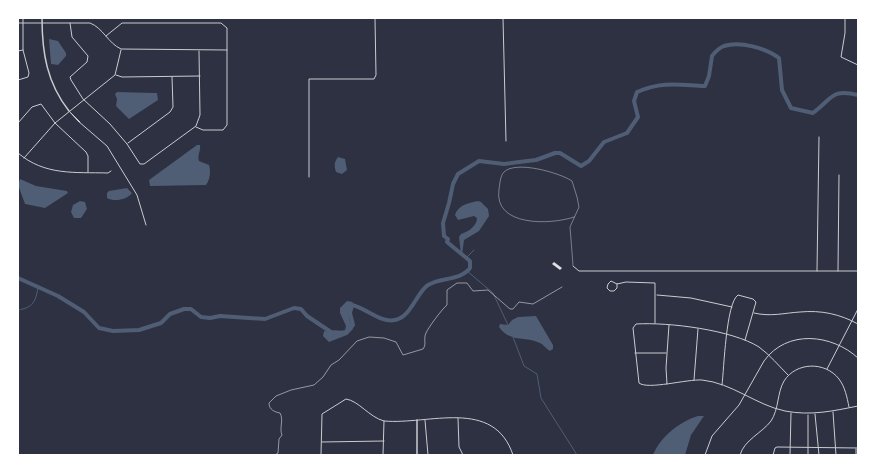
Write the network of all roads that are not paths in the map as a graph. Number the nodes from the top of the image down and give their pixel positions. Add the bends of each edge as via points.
1 (23, 18) edge
2 (42, 18) edge
3 (375, 18) edge
4 (504, 18) edge
5 (845, 18) edge
6 (18, 23) edge
7 (23, 23) junction
8 (42, 24) junction
9 (70, 24) junction
10 (106, 36) junction
11 (23, 50) junction
12 (121, 50) junction
13 (227, 50) junction
14 (18, 51) edge
15 (199, 51) junction
16 (858, 65) edge
17 (115, 75) junction
18 (172, 76) junction
19 (200, 76) junction
20 (18, 80) edge
21 (83, 100) junction
22 (69, 111) junction
23 (19, 120) edge
24 (18, 123) edge
25 (55, 123) junction
26 (196, 126) junction
27 (818, 137) dead end
28 (506, 141) dead end
29 (127, 144) junction
30 (18, 153) edge
31 (24, 158) junction
32 (111, 171) dead end
33 (88, 172) junction
34 (839, 175) dead end
35 (309, 177) dead end
36 (574, 217) junction
37 (146, 225) dead end
38 (573, 266) joint
39 (817, 271) junction
40 (838, 271) junction
41 (858, 271) edge
42 (617, 284) junction
43 (656, 295) junction
44 (732, 306) junction
45 (858, 309) edge
46 (754, 313) junction
47 (852, 321) junction
48 (655, 324) junction
49 (669, 324) junction
50 (858, 324) edge
51 (698, 328) junction
52 (726, 335) junction
53 (745, 341) junction
54 (840, 345) junction
55 (634, 353) junction
56 (667, 353) junction
57 (768, 355) junction
58 (858, 358) edge
59 (827, 369) junction
60 (788, 375) junction
61 (694, 380) junction
62 (667, 384) junction
63 (722, 385) junction
64 (745, 394) junction
65 (858, 406) edge
66 (776, 408) junction
67 (849, 408) junction
68 (833, 411) junction
69 (791, 412) junction
70 (815, 414) junction
71 (808, 415) junction
72 (458, 418) junction
73 (425, 419) junction
74 (417, 420) junction
75 (384, 421) junction
76 (384, 441) junction
77 (321, 442) junction
78 (790, 448) junction
79 (808, 448) junction
80 (819, 449) junction
81 (837, 449) junction
82 (857, 449) edge
83 (321, 455) edge
84 (383, 455) edge
85 (417, 455) edge
86 (428, 455) edge
87 (463, 455) edge
88 (513, 455) edge
89 (705, 455) edge
90 (740, 455) edge
91 (772, 455) edge
92 (790, 455) edge
93 (808, 455) edge
94 (819, 455) edge
95 (836, 455) edge
96 (856, 455) edge

1 - 7 street
2 - 8 street
3 - 35 street via 374,80 309,79
4 - 28 street
5 - 16 street via 841,57
6 - 7 street
7 - 8 street
7 - 11 street
8 - 9 street
8 - 22 street via 46,68 56,92
9 - 10 street via 90,23 97,26
9 - 21 street via 72,37 88,56 88,62 70,77
10 - 12 street
10 - 13 street via 122,23 222,23 227,28
11 - 14 street
11 - 20 street via 29,73 28,78
12 - 15 street
12 - 17 street
13 - 15 street
13 - 26 street via 225,128 203,130
15 - 19 street
17 - 18 street
17 - 21 street
18 - 19 street
18 - 29 street via 173,107 170,112
19 - 26 street via 200,115
21 - 22 street
21 - 29 street via 110,124
22 - 25 street
22 - 37 street via 103,141 110,151 137,195
23 - 24 street
23 - 25 street via 32,107 41,104
25 - 31 street
25 - 33 street via 86,152
26 - 29 street via 144,164 140,164
27 - 39 street
30 - 31 street
31 - 33 street via 42,168 54,171
32 - 33 street
34 - 40 street
36 - 36 lane via 578,210 572,181 545,170 528,168 509,169 502,174 498,198 506,211 522,220 545,223
36 - 38 lane via 570,228
38 - 39 street via 579,271
39 - 40 street
40 - 41 street
42 - 42 street via 610,282 607,285 608,289 614,291
42 - 43 street via 652,282 656,286
43 - 44 street via 691,298
43 - 48 street
44 - 46 street via 738,295 753,299 756,303
44 - 52 street
45 - 47 street
46 - 47 street via 774,316 821,312
46 - 53 street
47 - 50 street
47 - 54 street
48 - 49 street
48 - 55 street via 635,325
49 - 51 street
49 - 56 street
51 - 52 street
51 - 61 street
52 - 53 street
52 - 63 street
53 - 57 street via 759,347
54 - 57 street via 819,338 808,338 782,345
54 - 58 street
54 - 59 street
55 - 56 street
55 - 62 street via 638,383
56 - 62 street
57 - 60 street
57 - 64 street
59 - 60 street via 805,366
59 - 67 street via 838,377 843,385
60 - 66 street via 780,389
61 - 62 street
61 - 63 street
63 - 64 street
64 - 66 street
64 - 89 street via 735,410 712,436
65 - 67 street
66 - 69 street
66 - 90 street via 770,422 744,447
67 - 68 street
68 - 70 street
68 - 81 street
69 - 71 street
69 - 78 street
70 - 71 street
70 - 80 street
71 - 79 street
72 - 73 street
72 - 87 street via 459,447
72 - 88 street via 478,419 493,426 507,440
73 - 74 street
73 - 86 street
74 - 75 street
74 - 85 street
75 - 76 street
75 - 77 street via 373,417 350,400 343,400 322,414
76 - 77 street
76 - 84 street
77 - 83 street
78 - 79 street
78 - 91 street via 775,448
78 - 92 street
79 - 80 street
79 - 93 street
80 - 81 street
80 - 94 street
81 - 82 street
81 - 95 street
82 - 96 street

